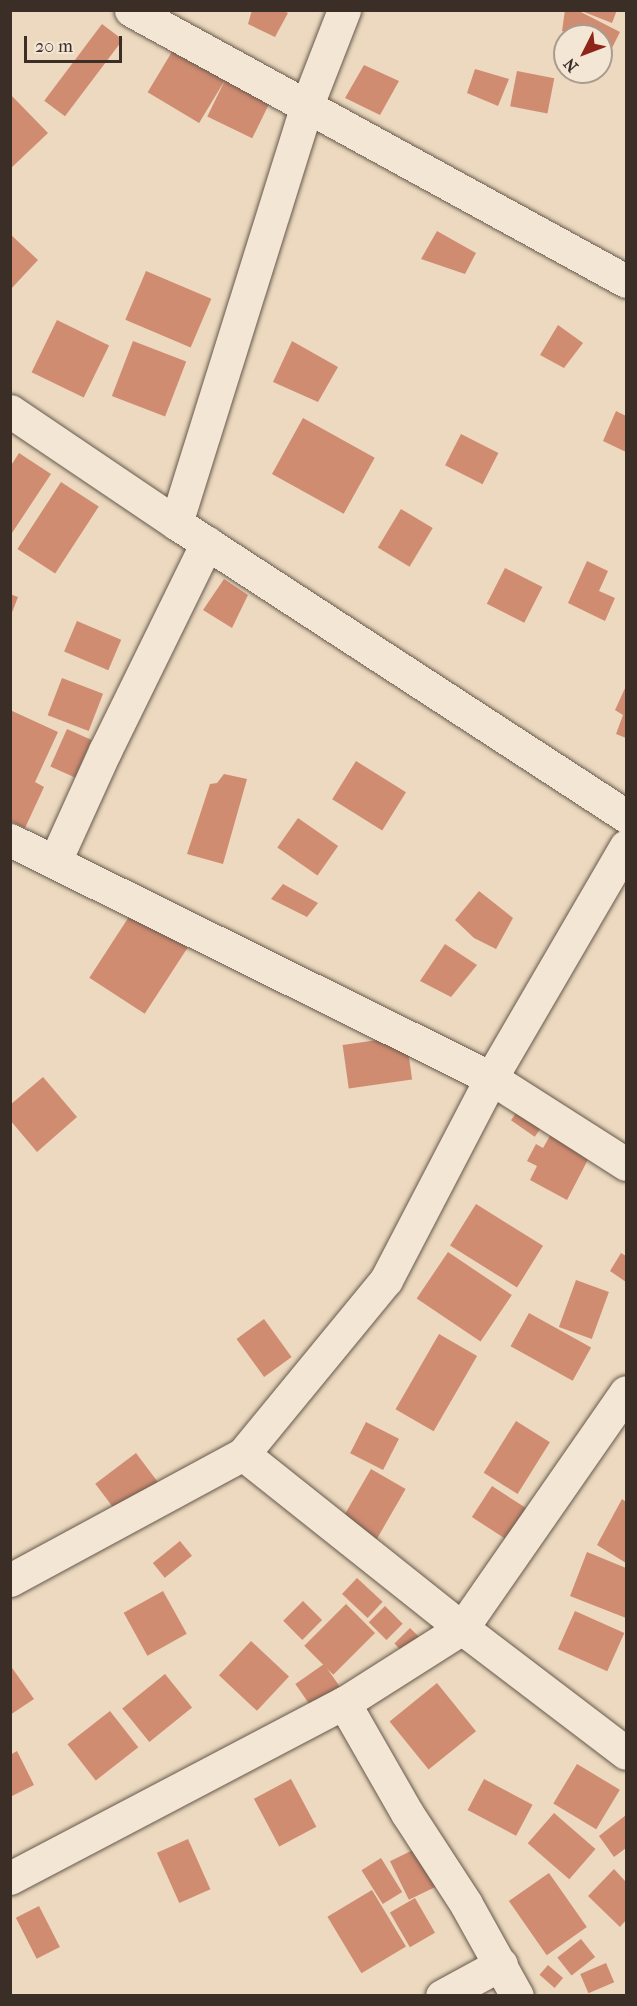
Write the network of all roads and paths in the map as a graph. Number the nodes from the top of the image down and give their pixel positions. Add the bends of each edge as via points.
1 (131, 10) edge
2 (344, 10) edge
3 (307, 105) junction
4 (627, 281) edge
5 (10, 411) edge
6 (176, 523) junction
7 (207, 543) junction
8 (627, 816) edge
9 (10, 840) edge
10 (627, 846) edge
11 (55, 861) junction
12 (491, 1078) junction
13 (627, 1164) edge
14 (627, 1392) edge
15 (243, 1454) junction
16 (10, 1580) edge
17 (462, 1628) junction
18 (344, 1703) junction
19 (627, 1753) edge
20 (10, 1878) edge
21 (501, 1964) junction
22 (441, 1995) edge
23 (517, 1995) edge

1 - 3 street
2 - 3 street
3 - 4 street
3 - 6 street
5 - 6 street
6 - 7 street
7 - 8 street
7 - 11 street
9 - 11 street
10 - 12 street
11 - 12 street
12 - 13 street
12 - 15 street via 386,1280
14 - 17 street
15 - 16 street
15 - 17 street
17 - 18 street
17 - 19 street
18 - 20 street
18 - 21 street
21 - 22 street
21 - 23 street

